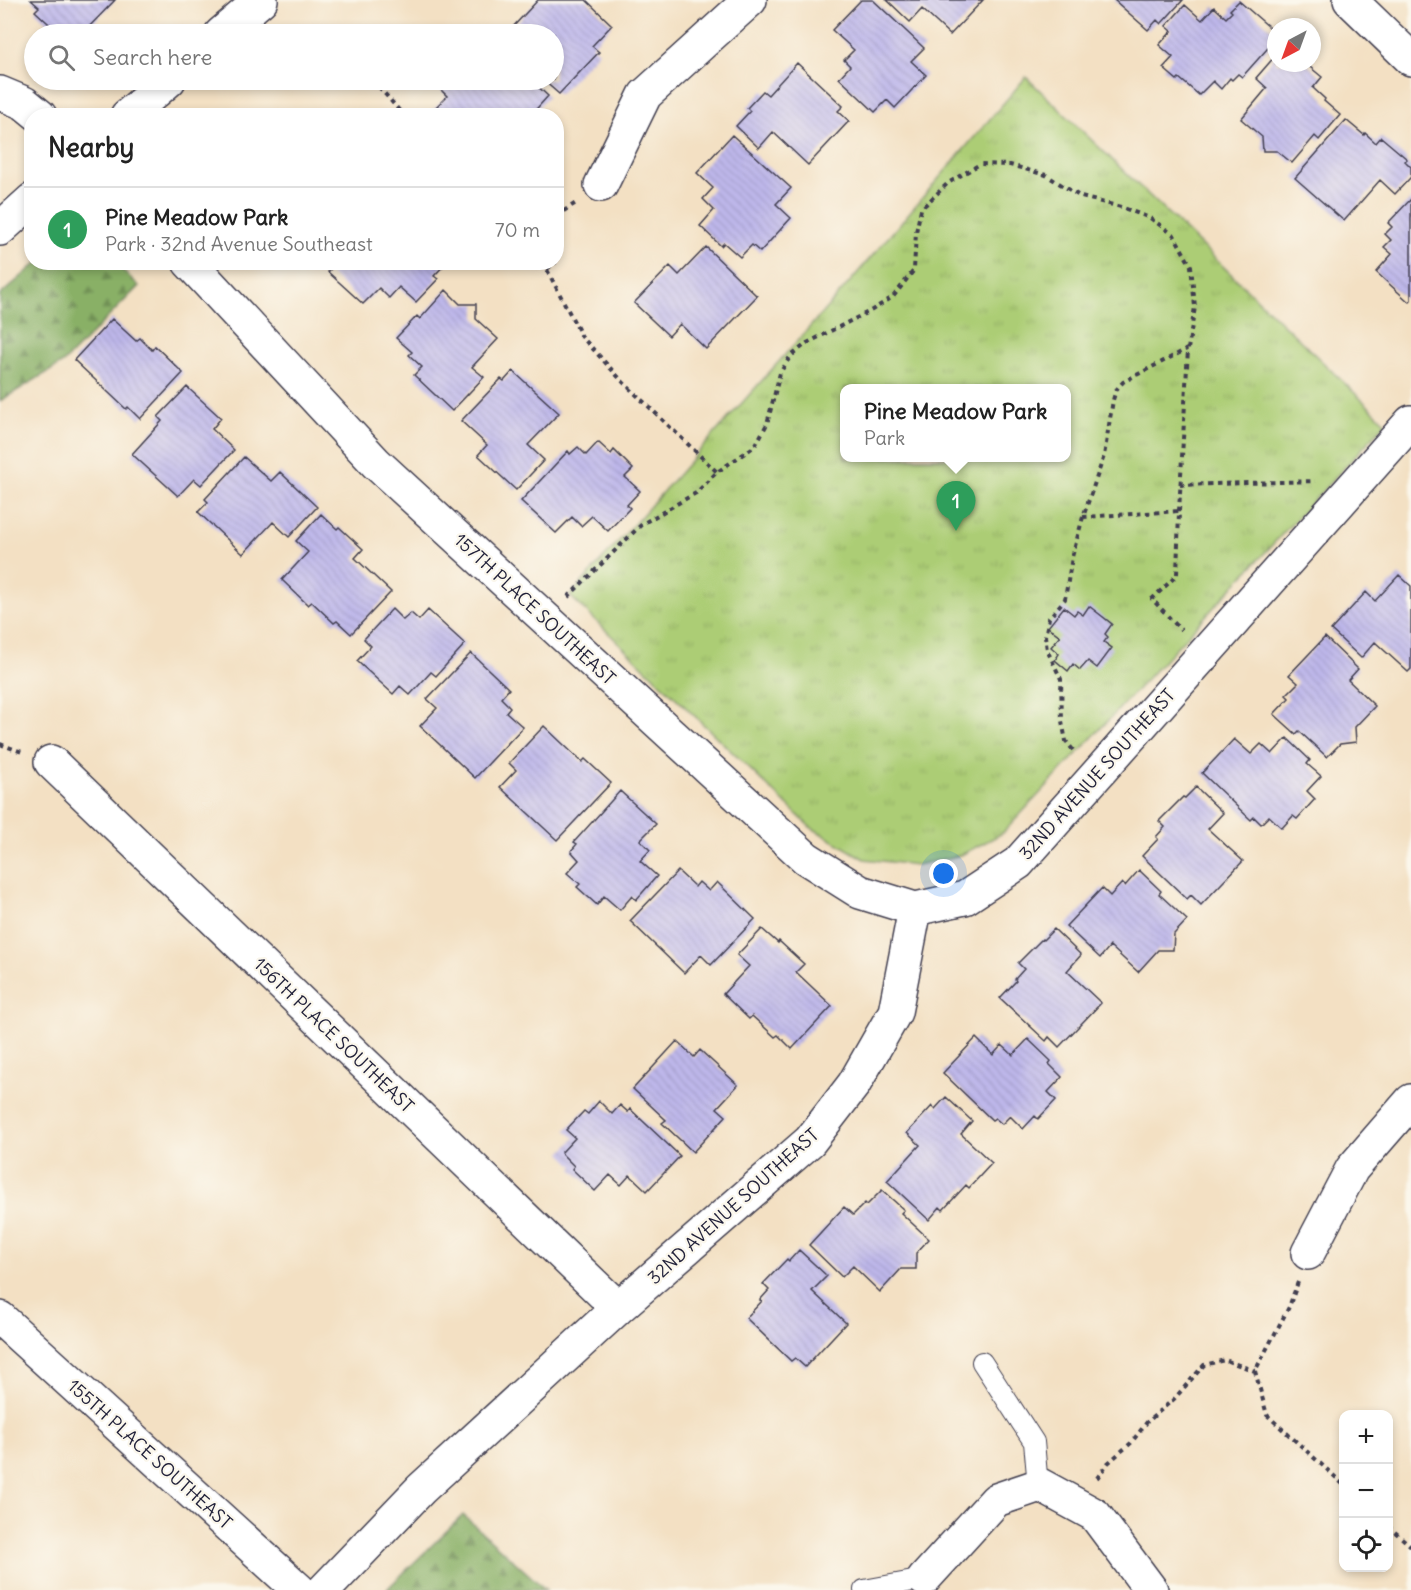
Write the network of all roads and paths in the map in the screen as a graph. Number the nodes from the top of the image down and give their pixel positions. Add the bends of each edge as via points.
1 (261, 0) edge
2 (750, 0) edge
3 (1350, 0) edge
4 (233, 24) edge
5 (1411, 59) edge
6 (157, 90) edge
7 (382, 90) edge
8 (0, 93) edge
9 (30, 108) edge
10 (136, 108) edge
11 (397, 108) edge
12 (601, 185) dead end
13 (24, 207) edge
14 (0, 229) edge
15 (196, 270) edge
16 (548, 270) edge
17 (1188, 348) junction
18 (1411, 422) edge
19 (717, 472) junction
20 (1357, 482) junction
21 (1180, 485) junction
22 (1179, 511) junction
23 (1083, 517) junction
24 (546, 619) junction
25 (1203, 654) junction
26 (51, 762) dead end
27 (1095, 776) junction
28 (915, 909) junction
29 (1411, 1101) edge
30 (1308, 1253) joint
31 (618, 1308) junction
32 (0, 1318) edge
33 (981, 1362) dead end
34 (1255, 1371) junction
35 (1339, 1480) edge
36 (1038, 1486) junction
37 (1077, 1506) junction
38 (1393, 1529) edge
39 (1410, 1543) edge
40 (924, 1579) joint
41 (299, 1590) edge
42 (324, 1590) edge
43 (864, 1590) edge
44 (1151, 1590) edge

1 - 4 street
2 - 12 street via 645,95
3 - 5 street
6 - 10 street
7 - 11 path
8 - 9 street
13 - 14 street
15 - 24 street, 157TH PLACE SOUTHEAST via 376,463
16 - 19 path via 582,337
17 - 19 path via 1195,307 1191,266 1174,235 1150,218 1081,197 1046,175 1010,165 980,164 948,183 921,209 915,232 914,270 893,297 807,343 790,357 780,374 767,424 755,446
17 - 21 path
17 - 23 path via 1123,382 1116,390 1104,456
18 - 20 street, 32ND AVENUE SOUTHEAST
19 - 24 path via 696,493 642,524
20 - 21 path
20 - 25 street, 32ND AVENUE SOUTHEAST
21 - 22 path
22 - 23 path
22 - 25 path via 1177,574 1152,598
23 - 27 path via 1065,599 1049,618 1045,636 1047,650 1061,679 1066,741
24 - 28 street, 157TH PLACE SOUTHEAST via 806,858 861,892
25 - 27 street, 32ND AVENUE SOUTHEAST
26 - 31 street, 156TH PLACE SOUTHEAST
27 - 28 street, 32ND AVENUE SOUTHEAST via 1018,863 965,898
28 - 31 street, 32ND AVENUE SOUTHEAST via 895,1012 854,1084 810,1141
29 - 30 street via 1352,1169
30 - 34 path via 1288,1307
31 - 42 street, 32ND AVENUE SOUTHEAST via 421,1489
32 - 41 street, 155TH PLACE SOUTHEAST
33 - 36 lane via 1034,1442
34 - 35 path via 1267,1415
34 - 37 path via 1225,1360 1204,1365 1108,1463
36 - 37 street
36 - 40 street via 996,1500
37 - 44 street via 1095,1515
38 - 39 path
40 - 43 lane

